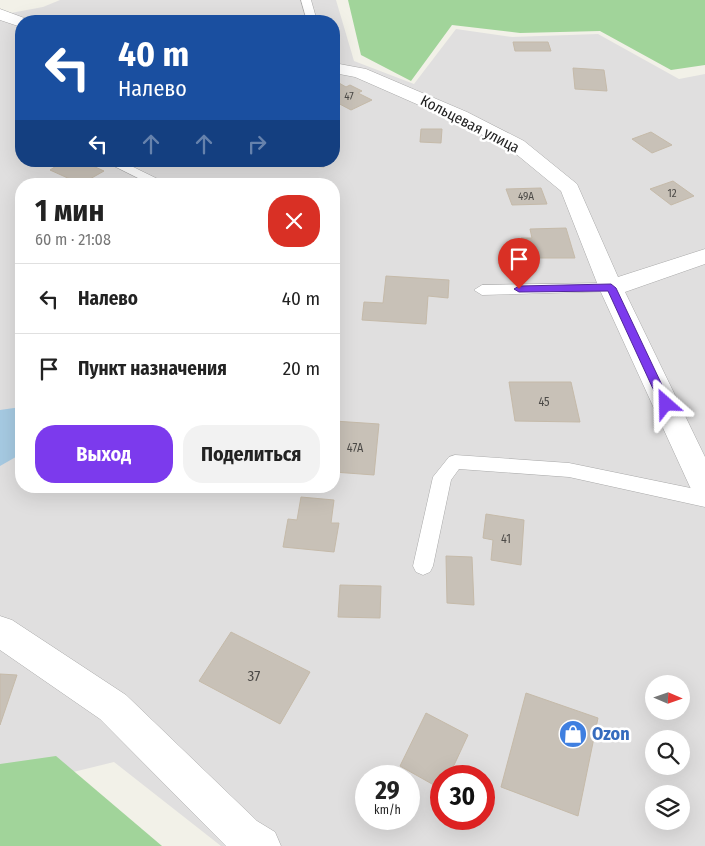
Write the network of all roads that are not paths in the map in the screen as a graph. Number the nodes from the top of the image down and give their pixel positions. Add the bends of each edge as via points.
1 (306, 0) edge
2 (0, 14) edge
3 (310, 15) edge
4 (15, 20) edge
5 (340, 69) edge
6 (124, 167) edge
7 (148, 178) edge
8 (705, 256) edge
9 (611, 288) junction
10 (482, 290) dead end
11 (705, 487) edge
12 (705, 499) edge
13 (422, 566) dead end
14 (0, 631) edge
15 (262, 846) edge

1 - 3 lane
2 - 4 street
5 - 9 street, Кольцевая улица via 360,73 460,116 517,145 570,188
6 - 7 lane
8 - 9 street
9 - 10 lane
9 - 11 street, Кольцевая улица
12 - 13 lane via 569,470 455,462 442,477
14 - 15 street via 113,708 243,836

